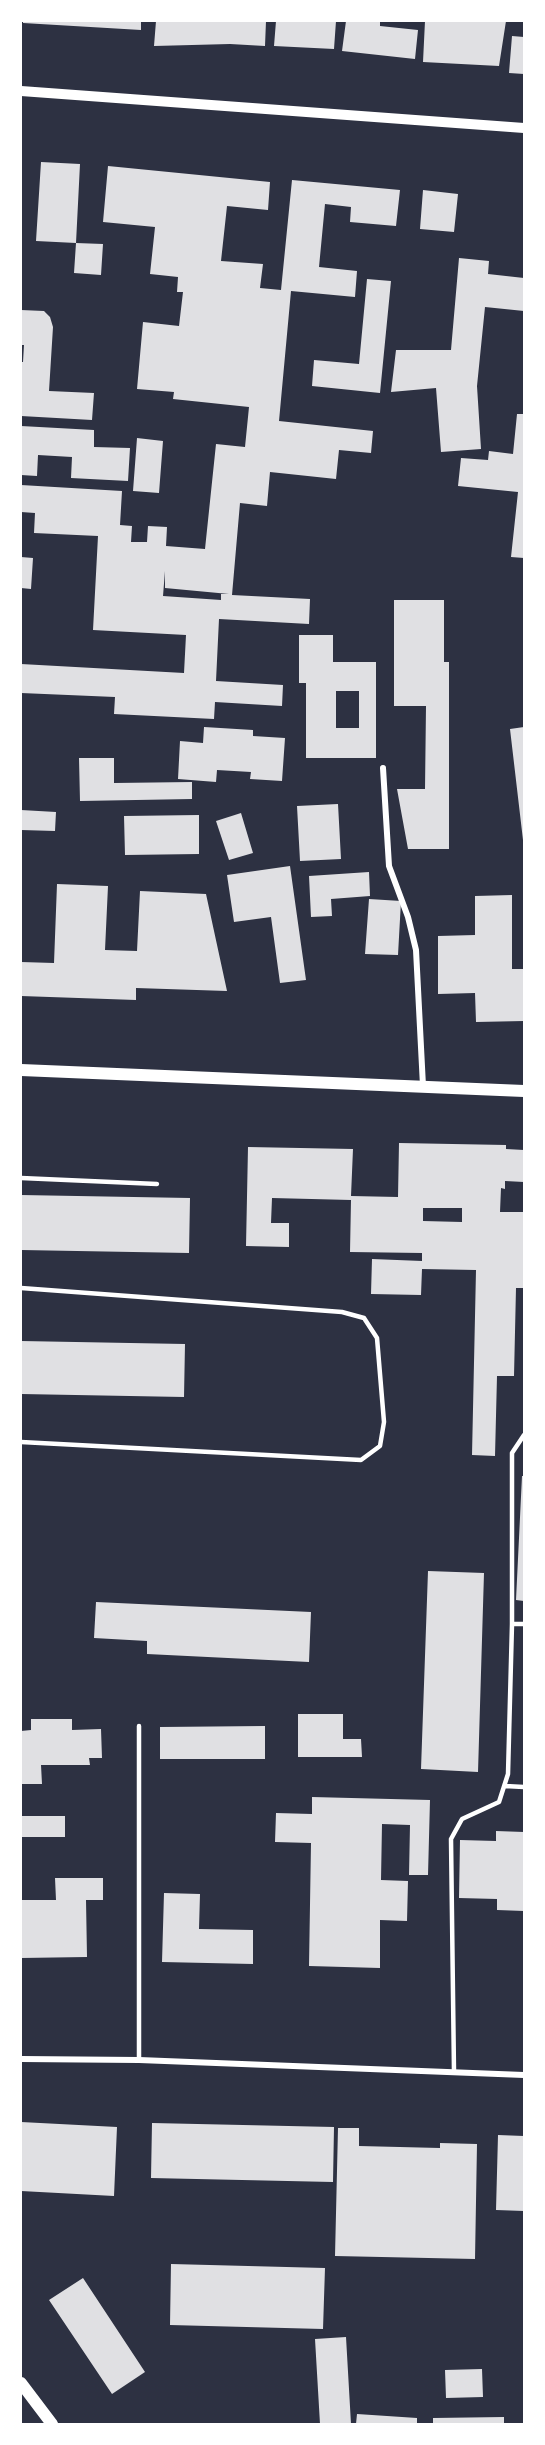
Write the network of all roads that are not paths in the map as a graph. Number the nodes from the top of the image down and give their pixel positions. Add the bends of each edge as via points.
1 (21, 91) edge
2 (524, 128) edge
3 (383, 768) dead end
4 (21, 1070) edge
5 (423, 1087) junction
6 (524, 1090) edge
7 (21, 1178) edge
8 (157, 1184) dead end
9 (21, 1288) edge
10 (524, 1435) edge
11 (21, 1442) edge
12 (512, 1624) junction
13 (524, 1624) edge
14 (140, 1726) dead end
15 (505, 1786) junction
16 (524, 1787) edge
17 (21, 2059) edge
18 (139, 2060) junction
19 (454, 2072) junction
20 (524, 2075) edge
21 (21, 2383) edge
22 (52, 2424) edge

1 - 2 street
3 - 5 street via 389,866 416,950
4 - 5 main road
5 - 6 main road
7 - 8 lane
9 - 11 lane via 342,1312 364,1318 378,1338 384,1422 380,1446 361,1460
10 - 12 lane via 512,1453
12 - 13 lane
12 - 15 lane
14 - 18 lane
15 - 16 lane
15 - 19 lane via 500,1802 462,1819 451,1839
17 - 18 street
18 - 19 street
19 - 20 street
21 - 22 main road

